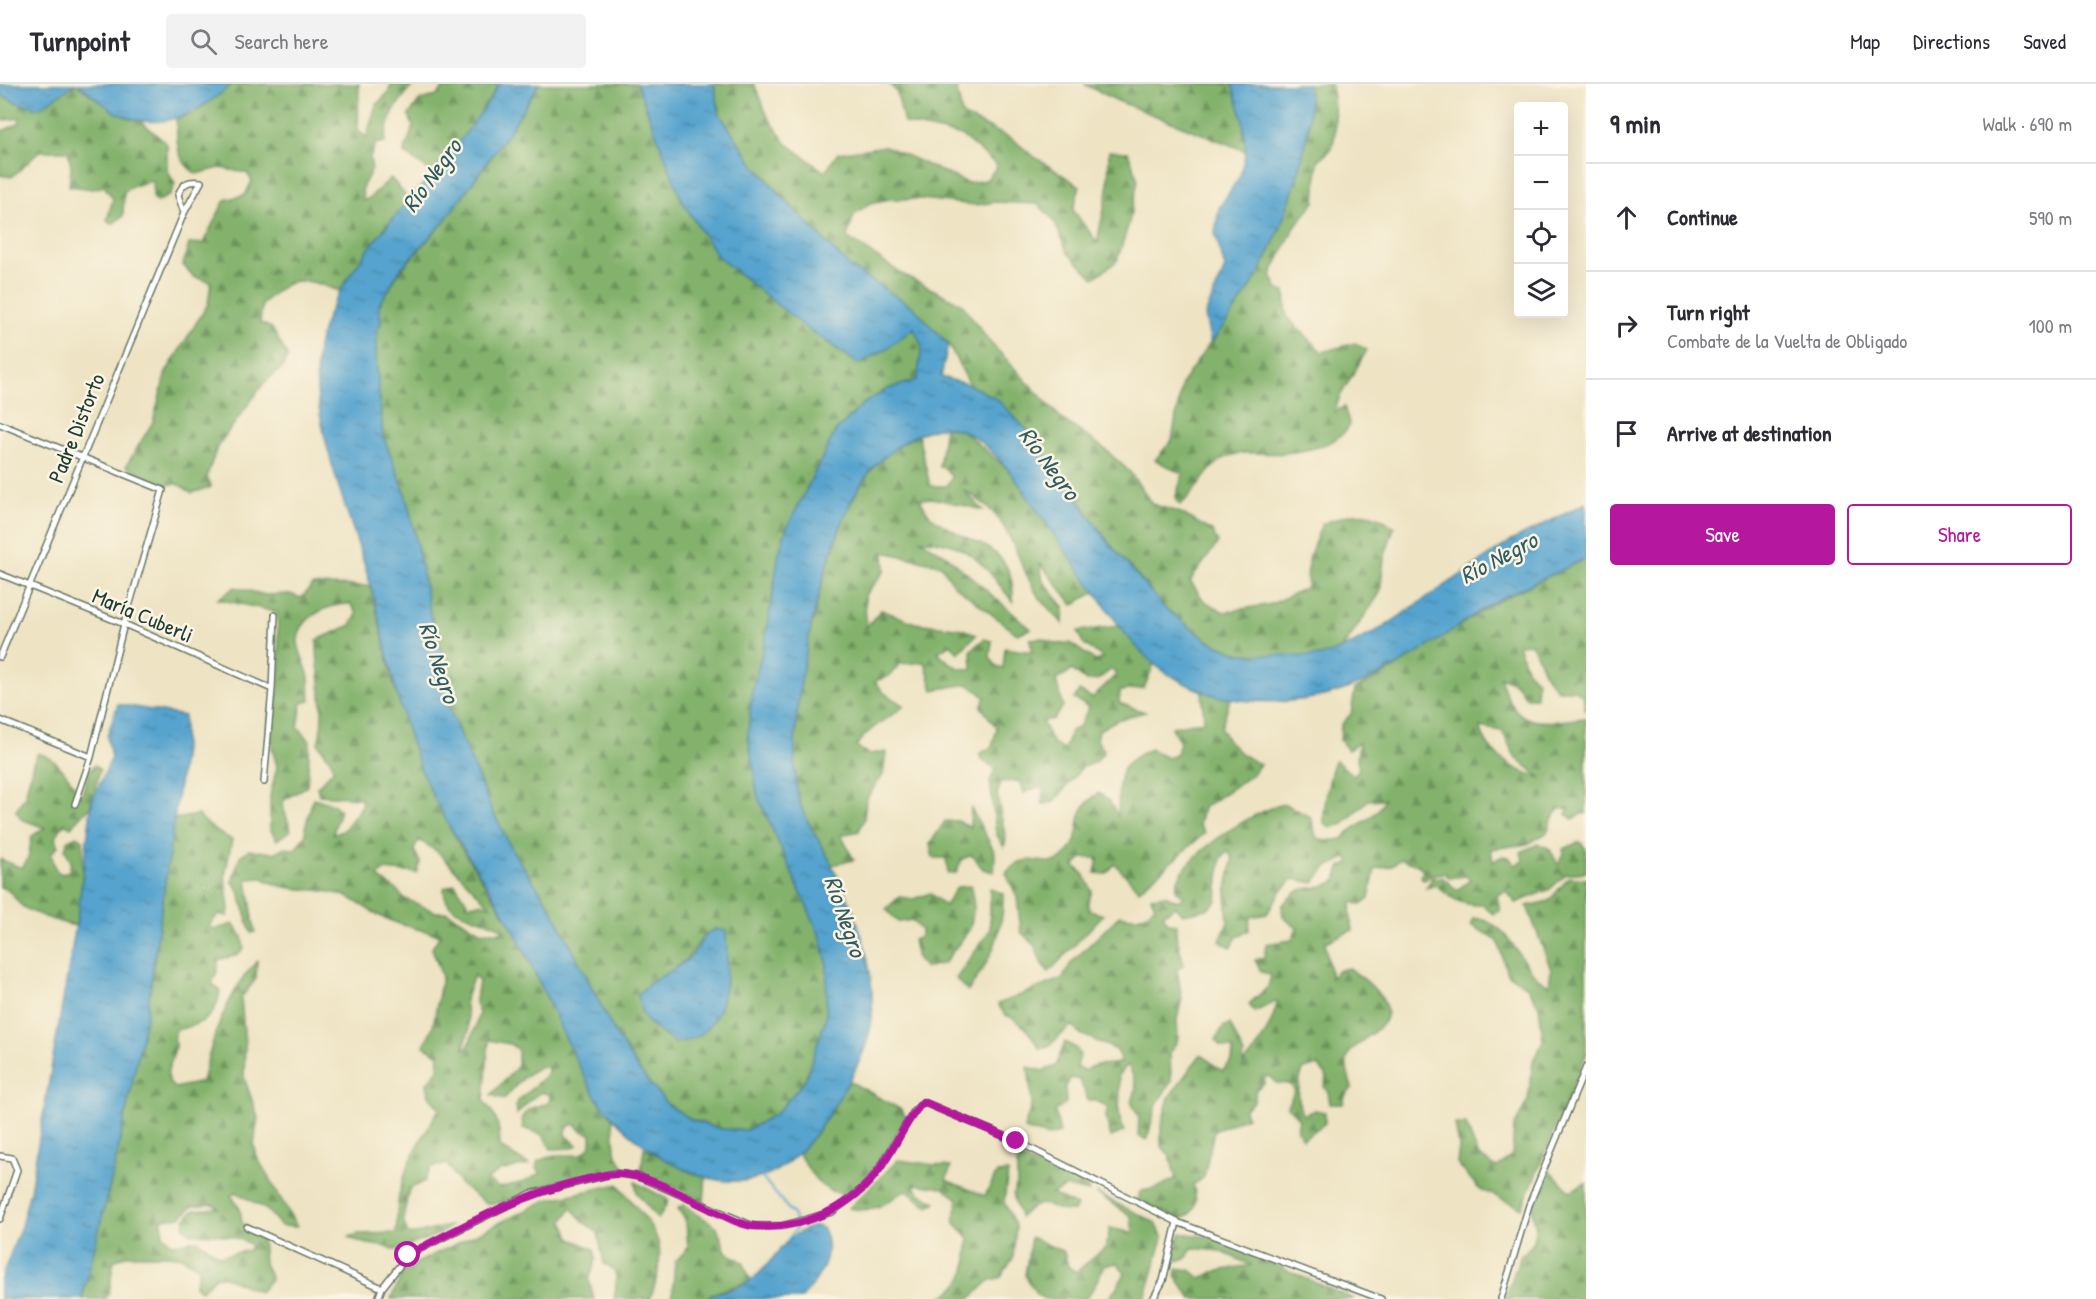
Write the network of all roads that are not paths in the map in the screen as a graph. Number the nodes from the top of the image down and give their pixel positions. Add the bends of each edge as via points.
1 (184, 213) junction
2 (0, 424) edge
3 (82, 457) junction
4 (0, 574) edge
5 (30, 587) junction
6 (275, 615) dead end
7 (124, 624) junction
8 (0, 657) edge
9 (273, 689) junction
10 (0, 720) edge
11 (91, 757) junction
12 (264, 782) dead end
13 (75, 804) dead end
14 (1586, 1067) edge
15 (0, 1156) edge
16 (0, 1219) edge
17 (1177, 1222) junction
18 (247, 1227) dead end
19 (382, 1288) junction
20 (378, 1299) edge
21 (1153, 1299) edge
22 (1381, 1299) edge
23 (1501, 1299) edge

1 - 1 street, Padre Distorto via 196,193 201,182 191,180 183,185 178,195
1 - 3 street, Padre Distorto
2 - 3 street
3 - 5 street, Padre Distorto
3 - 7 street via 163,490
4 - 5 street, María Cuberli
5 - 7 street, María Cuberli
5 - 8 street, Padre Distorto
6 - 9 street
7 - 9 street, María Cuberli
7 - 11 street
9 - 12 street
10 - 11 street
11 - 13 street
14 - 23 street via 1529,1205
15 - 16 street via 12,1158 17,1170
17 - 19 street via 1016,1141 923,1102 880,1168 862,1189 832,1212 782,1226 753,1226 637,1176 615,1173 530,1194 422,1247 400,1263
17 - 21 street via 1163,1281
17 - 22 street
18 - 19 street
19 - 20 street

